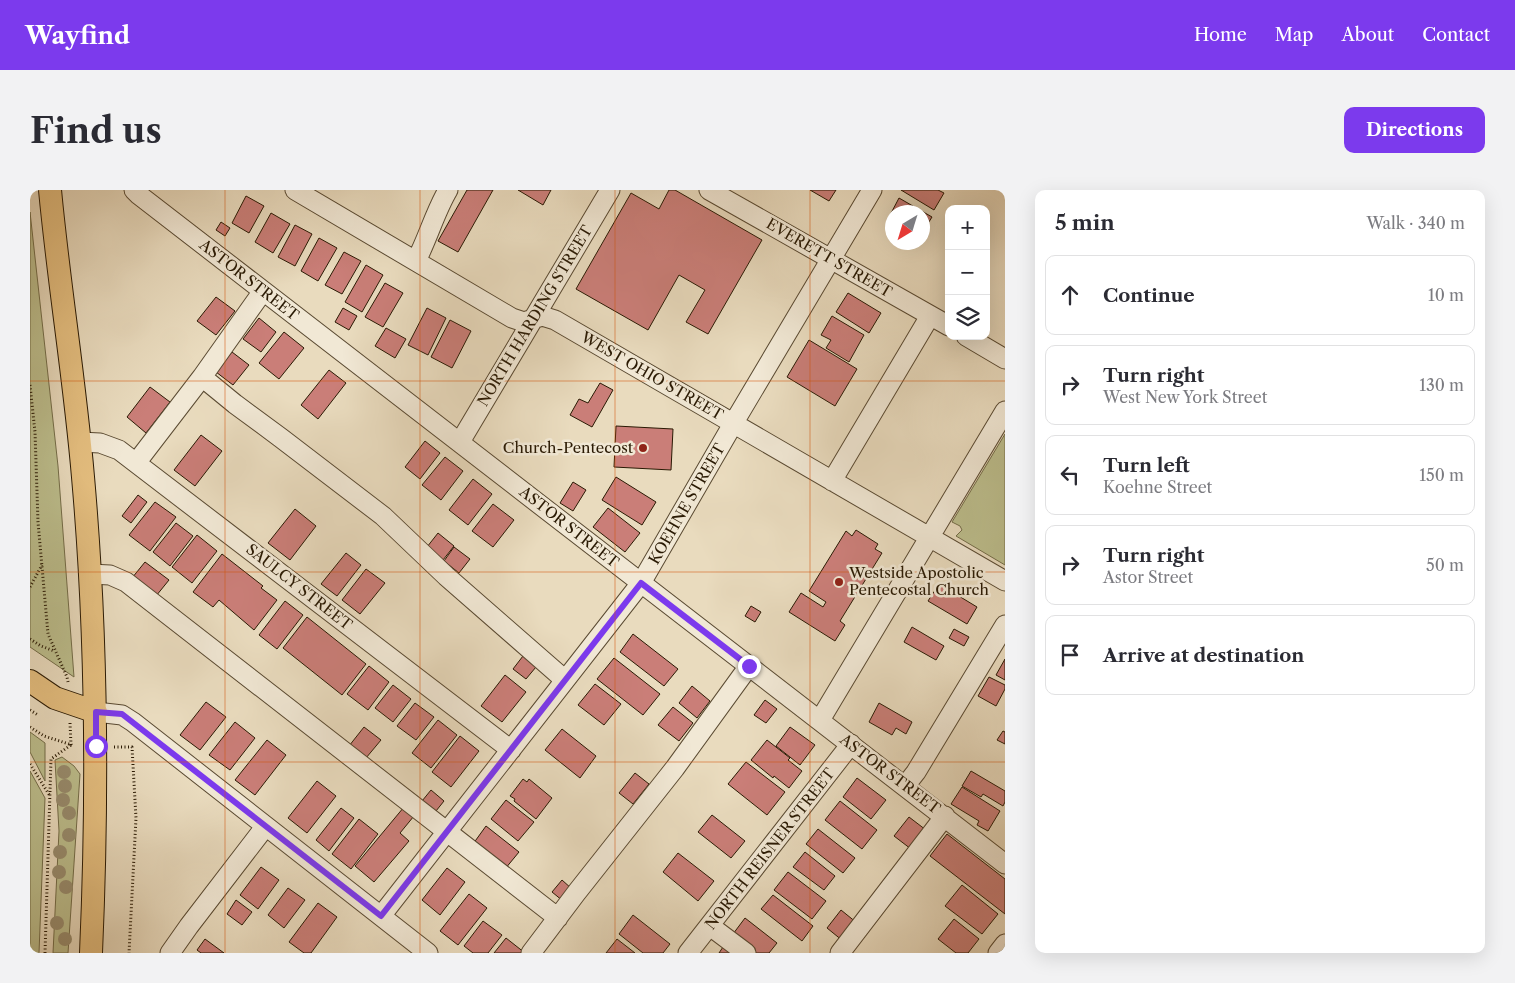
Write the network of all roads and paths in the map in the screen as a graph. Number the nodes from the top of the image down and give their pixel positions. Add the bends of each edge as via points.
1 (50, 190) edge
2 (135, 190) edge
3 (295, 190) edge
4 (448, 190) edge
5 (610, 190) edge
6 (709, 190) edge
7 (872, 190) edge
8 (735, 196) edge
9 (324, 197) edge
10 (831, 259) junction
11 (416, 261) junction
12 (263, 291) junction
13 (930, 316) junction
14 (534, 319) junction
15 (945, 324) edge
16 (973, 340) edge
17 (1005, 359) edge
18 (202, 377) junction
19 (30, 385) edge
20 (1005, 411) edge
21 (733, 424) junction
22 (80, 442) junction
23 (460, 442) junction
24 (136, 463) junction
25 (832, 481) junction
26 (929, 537) junction
27 (43, 563) junction
28 (90, 574) junction
29 (1005, 581) edge
30 (641, 583) junction
31 (30, 587) edge
32 (1005, 625) edge
33 (30, 639) edge
34 (54, 651) junction
35 (749, 666) junction
36 (68, 677) dead end
37 (565, 680) junction
38 (32, 682) edge
39 (30, 710) edge
40 (96, 712) junction
41 (38, 715) dead end
42 (820, 720) junction
43 (30, 727) edge
44 (851, 744) junction
45 (132, 748) dead end
46 (511, 750) junction
47 (30, 764) edge
48 (906, 786) junction
49 (51, 796) junction
50 (944, 816) junction
51 (265, 827) junction
52 (447, 832) junction
53 (1003, 858) edge
54 (381, 916) junction
55 (558, 918) junction
56 (710, 926) junction
57 (1005, 944) edge
58 (45, 953) edge
59 (91, 953) edge
60 (129, 953) edge
61 (170, 953) edge
62 (428, 953) edge
63 (531, 953) edge
64 (688, 953) edge
65 (746, 953) edge
66 (840, 953) edge
67 (998, 953) edge

1 - 22 main road
2 - 12 street, ASTOR STREET
3 - 9 street, WEST OHIO STREET
4 - 11 street
5 - 14 street, NORTH HARDING STREET
6 - 8 street, EVERETT STREET
7 - 10 street, KOEHNE STREET
8 - 10 street, EVERETT STREET
9 - 11 street, WEST OHIO STREET
10 - 13 street, EVERETT STREET
10 - 21 street, KOEHNE STREET
11 - 14 street, WEST OHIO STREET via 512,318 524,322
12 - 18 street
12 - 23 street, ASTOR STREET
13 - 15 street, EVERETT STREET
13 - 25 street
14 - 21 street, WEST OHIO STREET via 542,316 555,320
14 - 23 street, NORTH HARDING STREET
16 - 17 street
18 - 24 street
18 - 37 street via 383,516
19 - 27 path
20 - 26 street
21 - 25 street, WEST OHIO STREET
21 - 30 street, KOEHNE STREET
22 - 24 street, SAULCY STREET via 100,443 119,450
22 - 28 main road
23 - 30 street, ASTOR STREET
24 - 46 street, SAULCY STREET
25 - 26 street, WEST OHIO STREET
26 - 29 street, WEST OHIO STREET
26 - 42 street
27 - 31 path
27 - 34 path via 48,634
28 - 40 main road
28 - 52 street via 110,574 126,582
30 - 35 street, ASTOR STREET
30 - 37 street, KOEHNE STREET
32 - 48 street
33 - 34 path
34 - 36 path
35 - 42 street, ASTOR STREET
35 - 55 street via 676,768
37 - 46 street, KOEHNE STREET
38 - 40 main road via 55,698
39 - 41 path
40 - 51 street via 122,714
40 - 59 main road
42 - 44 street, ASTOR STREET
43 - 49 path via 44,736 71,745 51,759
44 - 48 street, ASTOR STREET
44 - 56 street, NORTH REISNER STREET
45 - 60 path via 136,818
46 - 52 street, KOEHNE STREET
47 - 49 path
48 - 50 street, ASTOR STREET
49 - 58 path
50 - 53 street, ASTOR STREET
50 - 66 street
51 - 54 street
51 - 61 street
52 - 54 street, KOEHNE STREET
52 - 55 street
54 - 62 street
55 - 63 street
56 - 64 street, NORTH REISNER STREET
56 - 65 street
57 - 67 street

